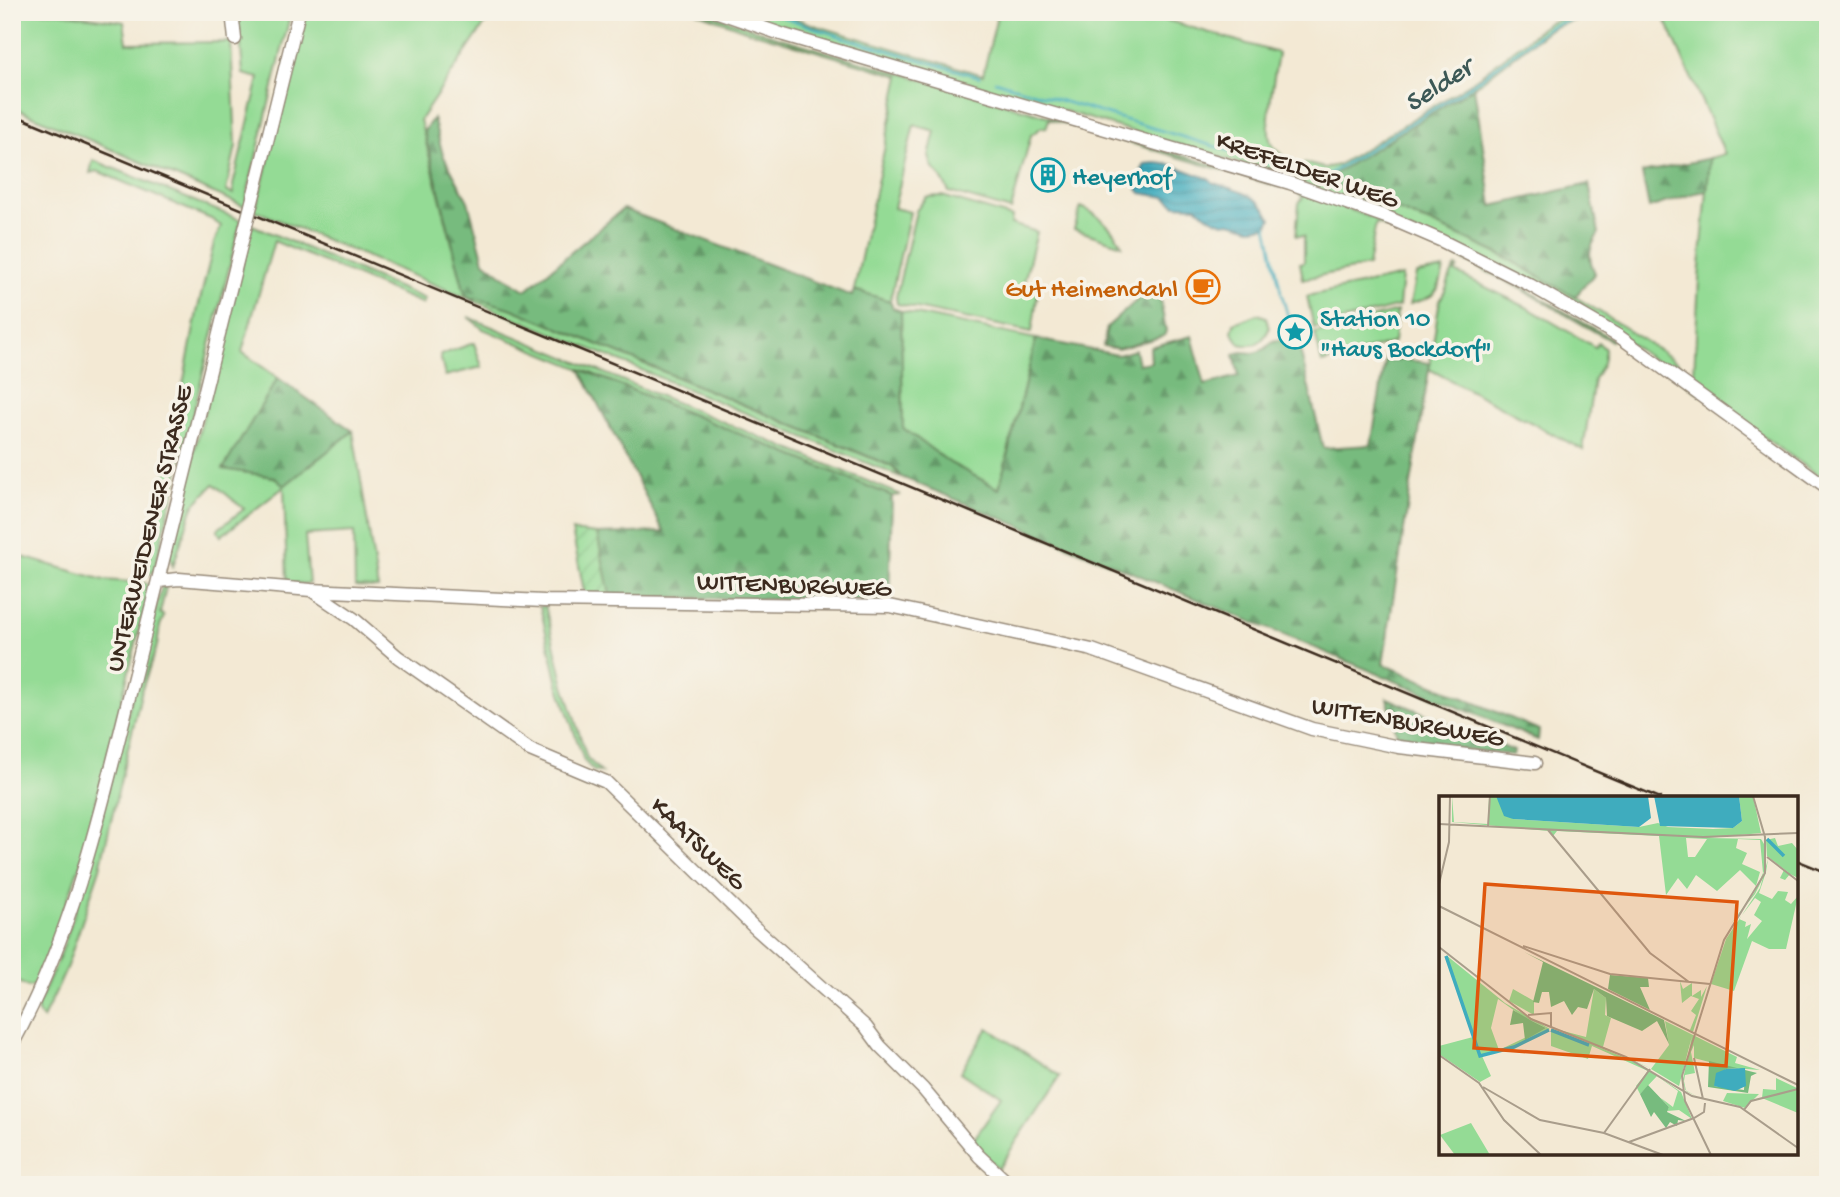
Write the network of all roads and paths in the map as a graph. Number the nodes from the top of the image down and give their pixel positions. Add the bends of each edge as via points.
1 (232, 12) edge
2 (299, 12) edge
3 (718, 12) edge
4 (236, 39) dead end
5 (1828, 488) edge
6 (158, 581) junction
7 (311, 590) junction
8 (1535, 763) dead end
9 (12, 1045) edge
10 (1010, 1185) edge

1 - 4 street
2 - 6 street, UNTERWEIDENER STRASSE, bridge
3 - 5 street, KREFELDER WEG via 1279,179 1389,218 1530,285 1620,337
6 - 7 street, WITTENBURGWEG
6 - 9 street, UNTERWEIDENER STRASSE via 72,910
7 - 8 street, WITTENBURGWEG via 544,601 890,606 1092,650 1312,729 1399,747
7 - 10 street, KAATSWEG via 530,750 606,782 754,927 866,1027

